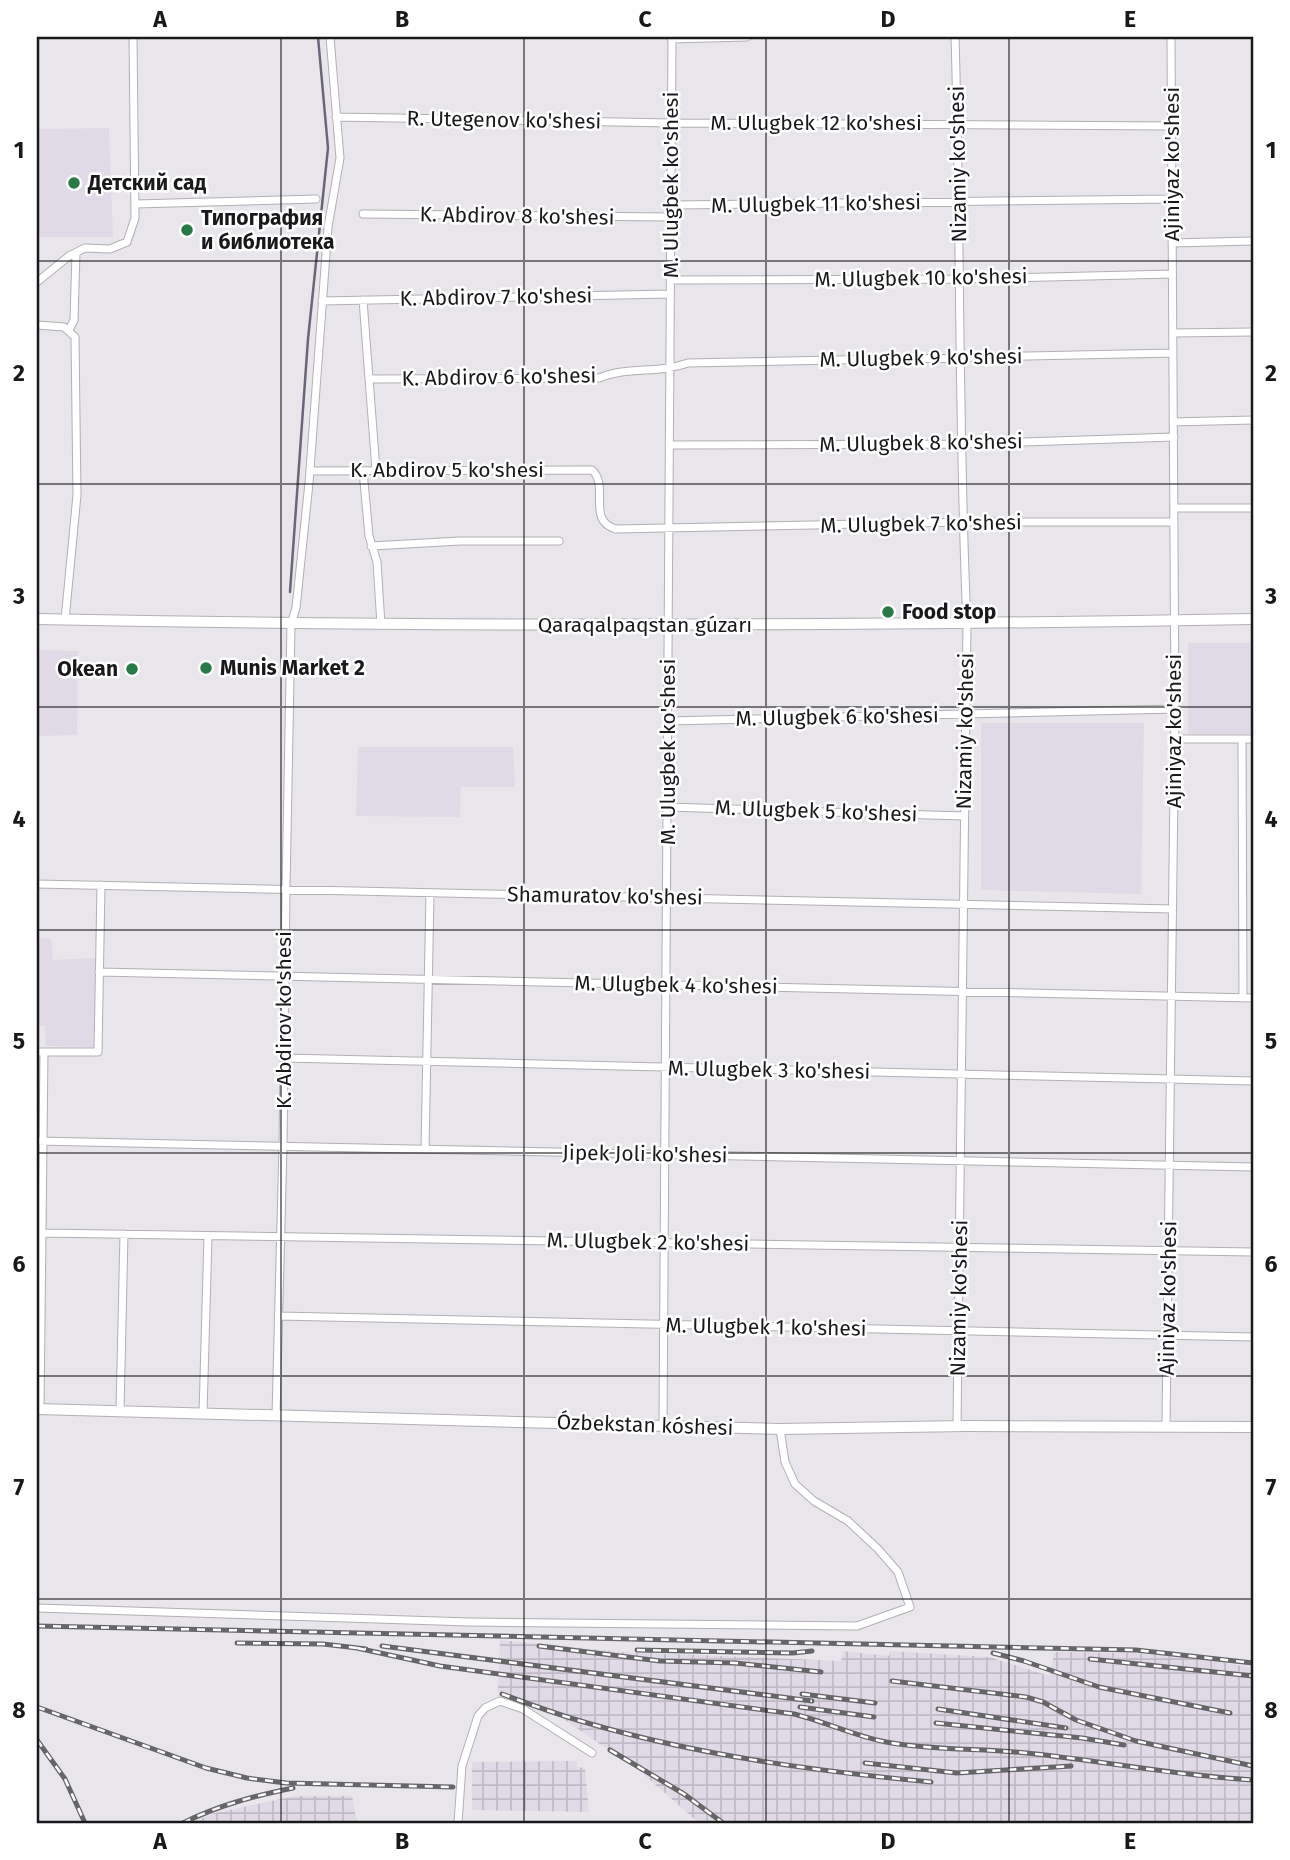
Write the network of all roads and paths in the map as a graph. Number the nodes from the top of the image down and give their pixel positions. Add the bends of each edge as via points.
1 (133, 37) edge
2 (330, 37) edge
3 (747, 37) edge
4 (955, 37) edge
5 (1171, 37) edge
6 (671, 38) edge
7 (336, 117) junction
8 (671, 123) junction
9 (958, 124) junction
10 (1171, 126) junction
11 (316, 199) dead end
12 (1172, 199) junction
13 (960, 202) junction
14 (135, 204) junction
15 (671, 205) junction
16 (363, 214) dead end
17 (670, 217) junction
18 (1253, 241) edge
19 (1172, 243) junction
20 (76, 253) junction
21 (1172, 274) junction
22 (960, 279) junction
23 (670, 281) junction
24 (37, 282) edge
25 (670, 294) junction
26 (363, 300) junction
27 (322, 301) junction
28 (37, 325) edge
29 (69, 330) junction
30 (1253, 332) edge
31 (1173, 333) junction
32 (1173, 353) junction
33 (961, 356) junction
34 (670, 370) junction
35 (369, 379) junction
36 (1253, 420) edge
37 (1173, 422) junction
38 (1174, 437) junction
39 (961, 444) junction
40 (669, 445) junction
41 (584, 469) joint
42 (376, 470) junction
43 (310, 471) junction
44 (363, 471) junction
45 (1174, 508) junction
46 (1253, 508) edge
47 (962, 522) junction
48 (1174, 522) junction
49 (669, 528) junction
50 (559, 541) dead end
51 (371, 546) junction
52 (1253, 619) edge
53 (37, 620) edge
54 (65, 620) junction
55 (1174, 620) junction
56 (291, 624) junction
57 (967, 624) junction
58 (381, 625) junction
59 (669, 626) junction
60 (1175, 709) junction
61 (966, 713) junction
62 (667, 721) junction
63 (1174, 739) junction
64 (1242, 739) junction
65 (1253, 739) edge
66 (667, 807) junction
67 (964, 816) junction
68 (37, 884) edge
69 (101, 885) junction
70 (285, 890) junction
71 (430, 892) junction
72 (666, 898) junction
73 (963, 904) junction
74 (1172, 909) junction
75 (99, 972) junction
76 (285, 976) junction
77 (428, 979) junction
78 (666, 984) junction
79 (962, 991) junction
80 (1171, 996) junction
81 (1243, 997) junction
82 (1253, 998) edge
83 (40, 1052) edge
84 (284, 1058) junction
85 (426, 1062) junction
86 (666, 1067) junction
87 (961, 1074) junction
88 (1171, 1079) junction
89 (1253, 1081) edge
90 (40, 1141) edge
91 (284, 1146) junction
92 (425, 1149) junction
93 (665, 1154) junction
94 (960, 1160) junction
95 (1170, 1165) junction
96 (1253, 1167) edge
97 (43, 1233) junction
98 (124, 1234) junction
99 (208, 1236) junction
100 (281, 1237) junction
101 (665, 1243) junction
102 (959, 1247) junction
103 (1168, 1250) junction
104 (1253, 1252) edge
105 (39, 1305) edge
106 (279, 1316) junction
107 (664, 1324) junction
108 (958, 1331) junction
109 (1167, 1335) junction
110 (1253, 1337) edge
111 (38, 1409) edge
112 (120, 1411) junction
113 (203, 1414) junction
114 (276, 1415) junction
115 (663, 1426) junction
116 (957, 1426) junction
117 (1166, 1426) junction
118 (1253, 1427) edge
119 (780, 1429) junction
120 (37, 1608) edge
121 (592, 1753) dead end
122 (458, 1823) edge

1 - 14 street
2 - 7 street, K. Abdirov ko'shesi
3 - 6 street
4 - 9 street, Nizamiy ko'shesi
5 - 10 street, Ajiniyaz ko'shesi
6 - 8 street, M. Ulugbek ko'shesi
7 - 8 street, R. Utegenov ko'shesi
7 - 27 street, K. Abdirov ko'shesi via 340,158
8 - 9 street, M. Ulugbek 12 ko'shesi
8 - 15 street, M. Ulugbek ko'shesi
9 - 10 street, M. Ulugbek 12 ko'shesi
9 - 13 street, Nizamiy ko'shesi
10 - 12 street, Ajiniyaz ko'shesi
11 - 14 street
12 - 13 street, M. Ulugbek 11 ko'shesi
12 - 19 street, Ajiniyaz ko'shesi
13 - 15 street, M. Ulugbek 11 ko'shesi
13 - 22 street, Nizamiy ko'shesi
14 - 20 street via 127,242
15 - 17 street, M. Ulugbek ko'shesi
16 - 17 street, K. Abdirov 8 ko'shesi
17 - 23 street, M. Ulugbek ko'shesi
18 - 19 street
19 - 21 street, Ajiniyaz ko'shesi
20 - 24 street
20 - 29 street via 74,320
21 - 22 street, M. Ulugbek 10 ko'shesi
21 - 31 street, Ajiniyaz ko'shesi
22 - 23 street, M. Ulugbek 10 ko'shesi
22 - 33 street, Nizamiy ko'shesi
23 - 25 street, M. Ulugbek ko'shesi
25 - 26 street, K. Abdirov 7 ko'shesi
25 - 34 street, M. Ulugbek ko'shesi
26 - 27 street, K. Abdirov 7 ko'shesi
26 - 35 street
27 - 43 street, K. Abdirov ko'shesi
28 - 29 street
29 - 54 street via 75,337 77,495
30 - 31 street
31 - 32 street, Ajiniyaz ko'shesi
32 - 33 street, M. Ulugbek 9 ko'shesi
32 - 37 street, Ajiniyaz ko'shesi
33 - 34 street, M. Ulugbek 9 ko'shesi via 688,363
33 - 39 street, Nizamiy ko'shesi
34 - 35 street, K. Abdirov 6 ko'shesi via 616,371 599,379
34 - 40 street, M. Ulugbek ko'shesi
35 - 42 street
36 - 37 street
37 - 38 street, Ajiniyaz ko'shesi
38 - 39 street, M. Ulugbek 8 ko'shesi
38 - 45 street, Ajiniyaz ko'shesi
39 - 40 street, M. Ulugbek 8 ko'shesi
39 - 47 street, Nizamiy ko'shesi
40 - 49 street, M. Ulugbek ko'shesi
41 - 42 street, K. Abdirov 5 ko'shesi
41 - 49 street, M. Ulugbek 7 ko'shesi via 598,478 600,516 609,527
42 - 44 street, K. Abdirov 5 ko'shesi
43 - 44 street, K. Abdirov 5 ko'shesi
43 - 56 street, K. Abdirov ko'shesi
44 - 51 street
45 - 46 street
45 - 48 street, Ajiniyaz ko'shesi
47 - 48 street, M. Ulugbek 7 ko'shesi
47 - 49 street, M. Ulugbek 7 ko'shesi
47 - 57 street, Nizamiy ko'shesi
48 - 55 street, Ajiniyaz ko'shesi
49 - 59 street, M. Ulugbek ko'shesi
50 - 51 street
51 - 58 street via 377,562
52 - 55 street, Qaraqalpaqstan gúzarı
53 - 54 street, Qaraqalpaqstan gúzarı
54 - 56 street, Qaraqalpaqstan gúzarı
55 - 57 street, Qaraqalpaqstan gúzarı
55 - 60 street, Ajiniyaz ko'shesi
56 - 58 street, Qaraqalpaqstan gúzarı
56 - 70 street, K. Abdirov ko'shesi
57 - 59 street, Qaraqalpaqstan gúzarı
57 - 61 street, Nizamiy ko'shesi
58 - 59 street, Qaraqalpaqstan gúzarı
59 - 62 street, M. Ulugbek ko'shesi
60 - 61 street, M. Ulugbek 6 ko'shesi
60 - 63 street, Ajiniyaz ko'shesi
61 - 62 street, M. Ulugbek 6 ko'shesi
61 - 67 street, Nizamiy ko'shesi
62 - 66 street, M. Ulugbek ko'shesi
63 - 64 street
63 - 74 street, Ajiniyaz ko'shesi
64 - 65 street
64 - 81 street
66 - 67 street, M. Ulugbek 5 ko'shesi
66 - 72 street, M. Ulugbek ko'shesi
67 - 73 street, Nizamiy ko'shesi
68 - 69 street, Shamuratov ko'shesi
69 - 70 street, Shamuratov ko'shesi
69 - 75 street
70 - 71 street, Shamuratov ko'shesi
70 - 76 street, K. Abdirov ko'shesi
71 - 72 street, Shamuratov ko'shesi
71 - 77 street
72 - 73 street, Shamuratov ko'shesi
72 - 78 street, M. Ulugbek ko'shesi
73 - 74 street, Shamuratov ko'shesi
73 - 79 street, Nizamiy ko'shesi
74 - 80 street, Ajiniyaz ko'shesi
75 - 76 street, M. Ulugbek 4 ko'shesi
75 - 83 street via 98,1052
76 - 77 street, M. Ulugbek 4 ko'shesi
76 - 84 street, K. Abdirov ko'shesi
77 - 78 street, M. Ulugbek 4 ko'shesi
77 - 85 street
78 - 79 street, M. Ulugbek 4 ko'shesi
78 - 86 street, M. Ulugbek ko'shesi
79 - 80 street, M. Ulugbek 4 ko'shesi
79 - 87 street, Nizamiy ko'shesi
80 - 81 street, M. Ulugbek 4 ko'shesi
80 - 88 street, Ajiniyaz ko'shesi
81 - 82 street, M. Ulugbek 4 ko'shesi
83 - 90 street
84 - 85 street, M. Ulugbek 3 ko'shesi
84 - 91 street, K. Abdirov ko'shesi
85 - 86 street, M. Ulugbek 3 ko'shesi
85 - 92 street
86 - 87 street, M. Ulugbek 3 ko'shesi
86 - 93 street, M. Ulugbek ko'shesi
87 - 88 street, M. Ulugbek 3 ko'shesi
87 - 94 street, Nizamiy ko'shesi
88 - 89 street, M. Ulugbek 3 ko'shesi
88 - 95 street, Ajiniyaz ko'shesi
90 - 91 street, Jipek Joli ko'shesi
90 - 97 street
91 - 92 street, Jipek Joli ko'shesi
91 - 100 street, K. Abdirov ko'shesi
92 - 93 street, Jipek Joli ko'shesi
93 - 94 street, Jipek Joli ko'shesi
93 - 101 street, M. Ulugbek ko'shesi
94 - 95 street, Jipek Joli ko'shesi
94 - 102 street, Nizamiy ko'shesi
95 - 96 street, Jipek Joli ko'shesi
95 - 103 street, Ajiniyaz ko'shesi
97 - 98 street, M. Ulugbek 2 ko'shesi
97 - 105 street
98 - 99 street, M. Ulugbek 2 ko'shesi
98 - 112 street
99 - 100 street, M. Ulugbek 2 ko'shesi
99 - 113 street
100 - 101 street, M. Ulugbek 2 ko'shesi
100 - 106 street, K. Abdirov ko'shesi
101 - 102 street, M. Ulugbek 2 ko'shesi
101 - 107 street, M. Ulugbek ko'shesi
102 - 103 street, M. Ulugbek 2 ko'shesi
102 - 108 street, Nizamiy ko'shesi
103 - 104 street, M. Ulugbek 2 ko'shesi
103 - 109 street, Ajiniyaz ko'shesi
105 - 111 street
106 - 107 street, M. Ulugbek 1 ko'shesi
106 - 114 street, K. Abdirov ko'shesi
107 - 108 street, M. Ulugbek 1 ko'shesi
107 - 115 street, M. Ulugbek ko'shesi
108 - 109 street, M. Ulugbek 1 ko'shesi
108 - 116 street, Nizamiy ko'shesi
109 - 110 street, M. Ulugbek 1 ko'shesi
109 - 117 street, Ajiniyaz ko'shesi
111 - 112 street, Ózbekstan kóshesi
112 - 113 street, Ózbekstan kóshesi
113 - 114 street, Ózbekstan kóshesi
114 - 115 street, Ózbekstan kóshesi
115 - 119 street, Ózbekstan kóshesi
116 - 117 street, Ózbekstan kóshesi
116 - 119 street, Ózbekstan kóshesi
117 - 118 street, Ózbekstan kóshesi
119 - 120 street via 785,1462 795,1484 848,1521 878,1549 898,1572 910,1607 857,1626 469,1622
121 - 122 street via 523,1709 500,1701 485,1708 478,1716 462,1766

